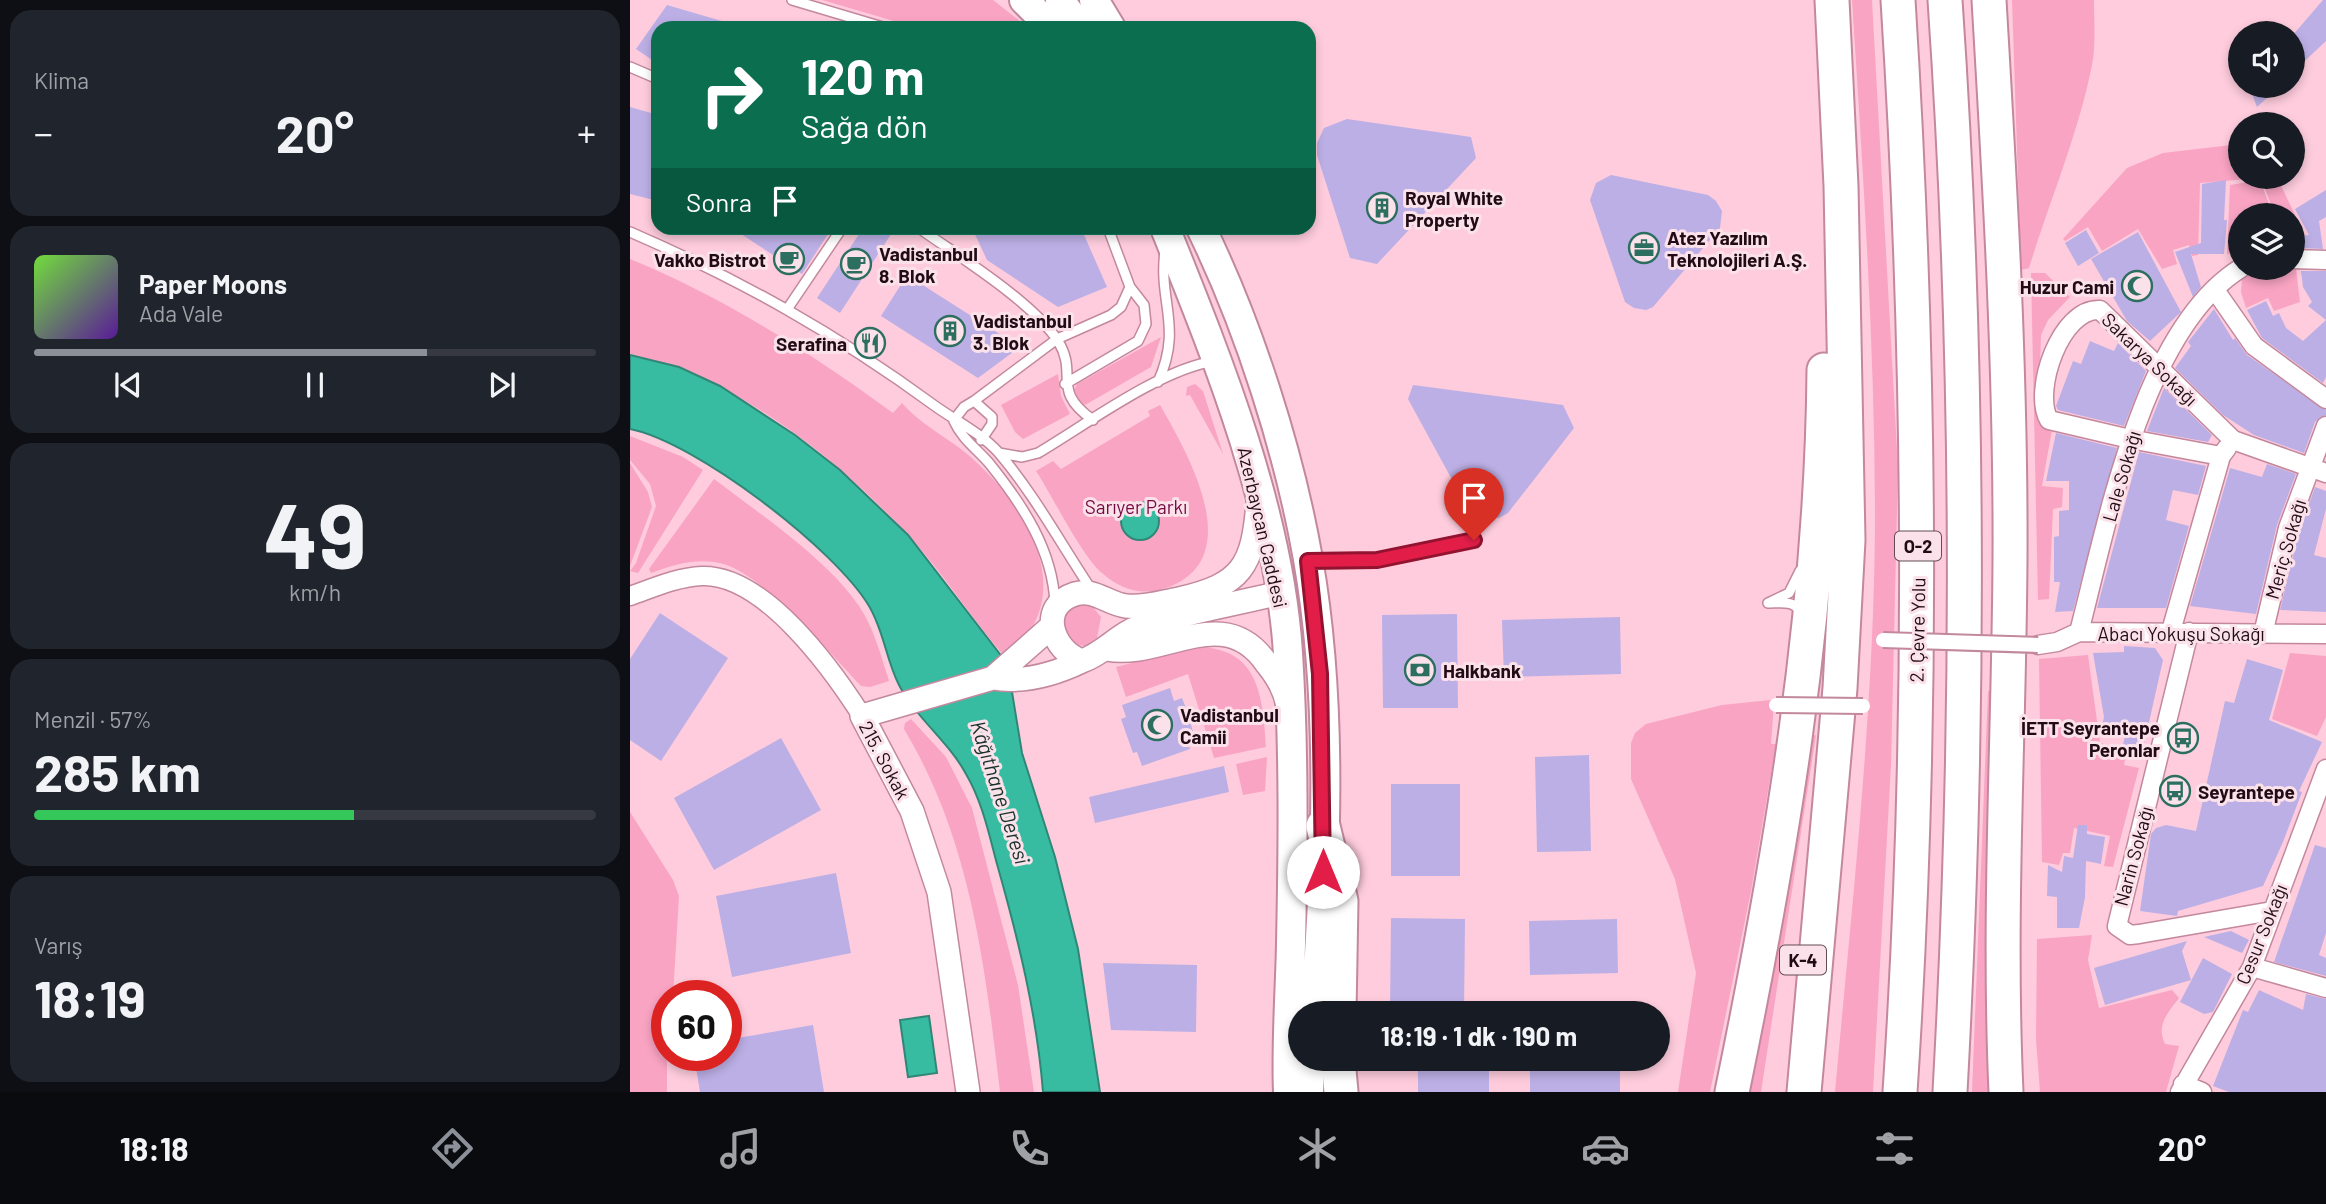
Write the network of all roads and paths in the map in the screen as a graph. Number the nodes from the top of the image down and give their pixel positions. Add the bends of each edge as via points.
1 (792, 0) edge
2 (1024, 0) edge
3 (1060, 0) edge
4 (1094, 0) edge
5 (1832, 0) edge
6 (1898, 0) edge
7 (1945, 0) edge
8 (1989, 0) edge
9 (862, 21) edge
10 (1045, 21) edge
11 (1075, 21) edge
12 (1107, 21) edge
13 (1834, 53) junction
14 (630, 66) edge
15 (651, 76) edge
16 (630, 232) edge
17 (837, 235) edge
18 (928, 235) edge
19 (1111, 235) edge
20 (1166, 235) edge
21 (1168, 235) edge
22 (1204, 235) edge
23 (2305, 259) edge
24 (2326, 260) edge
25 (2228, 279) edge
26 (1130, 287) junction
27 (2215, 290) junction
28 (788, 308) junction
29 (1056, 339) junction
30 (1216, 361) junction
31 (2162, 368) junction
32 (1158, 382) junction
33 (1065, 384) junction
34 (2326, 399) edge
35 (974, 401) junction
36 (1824, 417) junction
37 (954, 420) junction
38 (1093, 420) junction
39 (2326, 426) edge
40 (984, 437) junction
41 (2130, 439) junction
42 (2233, 440) junction
43 (974, 448) junction
44 (999, 453) junction
45 (2221, 456) junction
46 (2319, 470) edge
47 (1258, 493) junction
48 (1474, 540) dead end
49 (1806, 541) dead end
50 (1802, 560) dead end
51 (1308, 561) junction
52 (1280, 593) junction
53 (630, 596) edge
54 (1100, 597) junction
55 (1053, 619) junction
56 (2079, 632) junction
57 (2180, 632) junction
58 (2263, 634) junction
59 (2326, 634) edge
60 (1808, 636) junction
61 (1883, 640) dead end
62 (2038, 645) joint
63 (1107, 649) junction
64 (1082, 661) junction
65 (993, 678) junction
66 (1776, 705) dead end
67 (1863, 706) dead end
68 (1289, 708) junction
69 (869, 714) junction
70 (2326, 769) edge
71 (1323, 826) junction
72 (1826, 828) junction
73 (2272, 911) junction
74 (2252, 968) junction
75 (2326, 988) edge
76 (1316, 1001) edge
77 (1339, 1001) edge
78 (1310, 1071) edge
79 (1339, 1071) edge
80 (2181, 1088) edge
81 (968, 1092) edge
82 (981, 1092) edge
83 (1289, 1092) edge
84 (1309, 1092) edge
85 (1341, 1092) edge
86 (1732, 1092) edge
87 (1783, 1092) edge
88 (1804, 1092) edge
89 (1900, 1092) edge
90 (1950, 1092) edge
91 (2006, 1092) edge
92 (2202, 1092) edge

1 - 9 lane
2 - 10 main road
3 - 11 main road
4 - 12 main road
5 - 13 highway
6 - 89 highway, 2. Çevre Yolu / O-2 via 1912,257 1918,566 1912,888
7 - 90 highway, O-2 via 1961,282 1965,547 1965,688
8 - 91 highway via 2004,255 2010,471 2003,938
13 - 36 highway via 1825,100 1822,165
13 - 72 highway via 1848,540
14 - 15 lane
16 - 28 lane
17 - 28 lane
18 - 29 lane via 1022,305
19 - 26 lane
20 - 32 lane via 1163,263 1170,350
21 - 30 main road, Azerbaycan Caddesi
22 - 51 main road, Azerbaycan Caddesi via 1246,337 1287,470
23 - 24 street
25 - 27 street, Lale Sokağı
26 - 29 lane via 1121,307 1111,315
26 - 33 lane via 1143,305 1146,324 1138,341
27 - 31 street, Lale Sokağı via 2177,334
27 - 34 street via 2254,346
28 - 37 lane via 866,355
29 - 33 lane via 1068,366
29 - 35 lane
30 - 32 lane
30 - 47 main road, Azerbaycan Caddesi
31 - 41 street, Lale Sokağı
31 - 41 street, Sakarya Sokağı via 2100,310 2084,313 2067,326 2056,349 2043,403 2049,420
31 - 42 street, Sakarya Sokağı
32 - 38 lane
33 - 38 lane via 1071,401
35 - 37 lane
35 - 40 lane via 992,417
36 - 49 lane
36 - 60 highway
37 - 40 lane
37 - 43 lane
38 - 44 lane via 1038,453 1022,457
39 - 46 street, Meriç Sokağı
40 - 43 lane
40 - 44 lane
41 - 45 street, Sakarya Sokağı
41 - 56 street, Lale Sokağı
42 - 45 street
42 - 46 street, Sakarya Sokağı
43 - 55 lane via 1014,497 1042,544 1054,588
44 - 54 lane
45 - 57 street
46 - 58 street, Meriç Sokağı via 2282,549
47 - 52 main road, Azerbaycan Caddesi
47 - 54 street via 1252,552 1242,571 1225,586 1147,606 1123,606
48 - 51 lane via 1377,560
50 - 60 lane via 1789,593 1768,603 1796,606
51 - 52 main road via 1304,577
51 - 71 main road, Azerbaycan Caddesi via 1320,674
52 - 63 street via 1140,626
52 - 68 main road, Azerbaycan Caddesi
53 - 69 street, 215. Sokak via 696,577 737,583 770,606
54 - 55 street via 1071,595
54 - 63 street via 1115,614 1116,626
55 - 64 street via 1062,650
55 - 65 street
56 - 57 street, Abacı Yokuşu Sokağı
56 - 62 street, Abacı Yokuşu Sokağı
57 - 58 street, Abacı Yokuşu Sokağı
57 - 73 street, Narin Sokağı via 2117,926 2130,935
58 - 59 street, Abacı Yokuşu Sokağı
60 - 86 highway via 1782,836
61 - 62 street, bridge
63 - 64 street
63 - 68 street via 1212,634 1249,641 1285,693
64 - 65 street via 1046,674
65 - 69 street
66 - 67 street, bridge
68 - 83 main road, Azerbaycan Caddesi
69 - 81 street, 215. Sokak via 912,811 939,892
69 - 82 street, 215. Sokak via 924,808 952,889
70 - 73 street, Cesur Sokağı
71 - 76 main road, Azerbaycan Caddesi
71 - 77 highway via 1341,901
72 - 87 highway, K-4
72 - 88 highway
73 - 74 street, Cesur Sokağı
74 - 75 street
74 - 80 street, Cesur Sokağı
78 - 84 main road
79 - 85 highway
80 - 92 street

